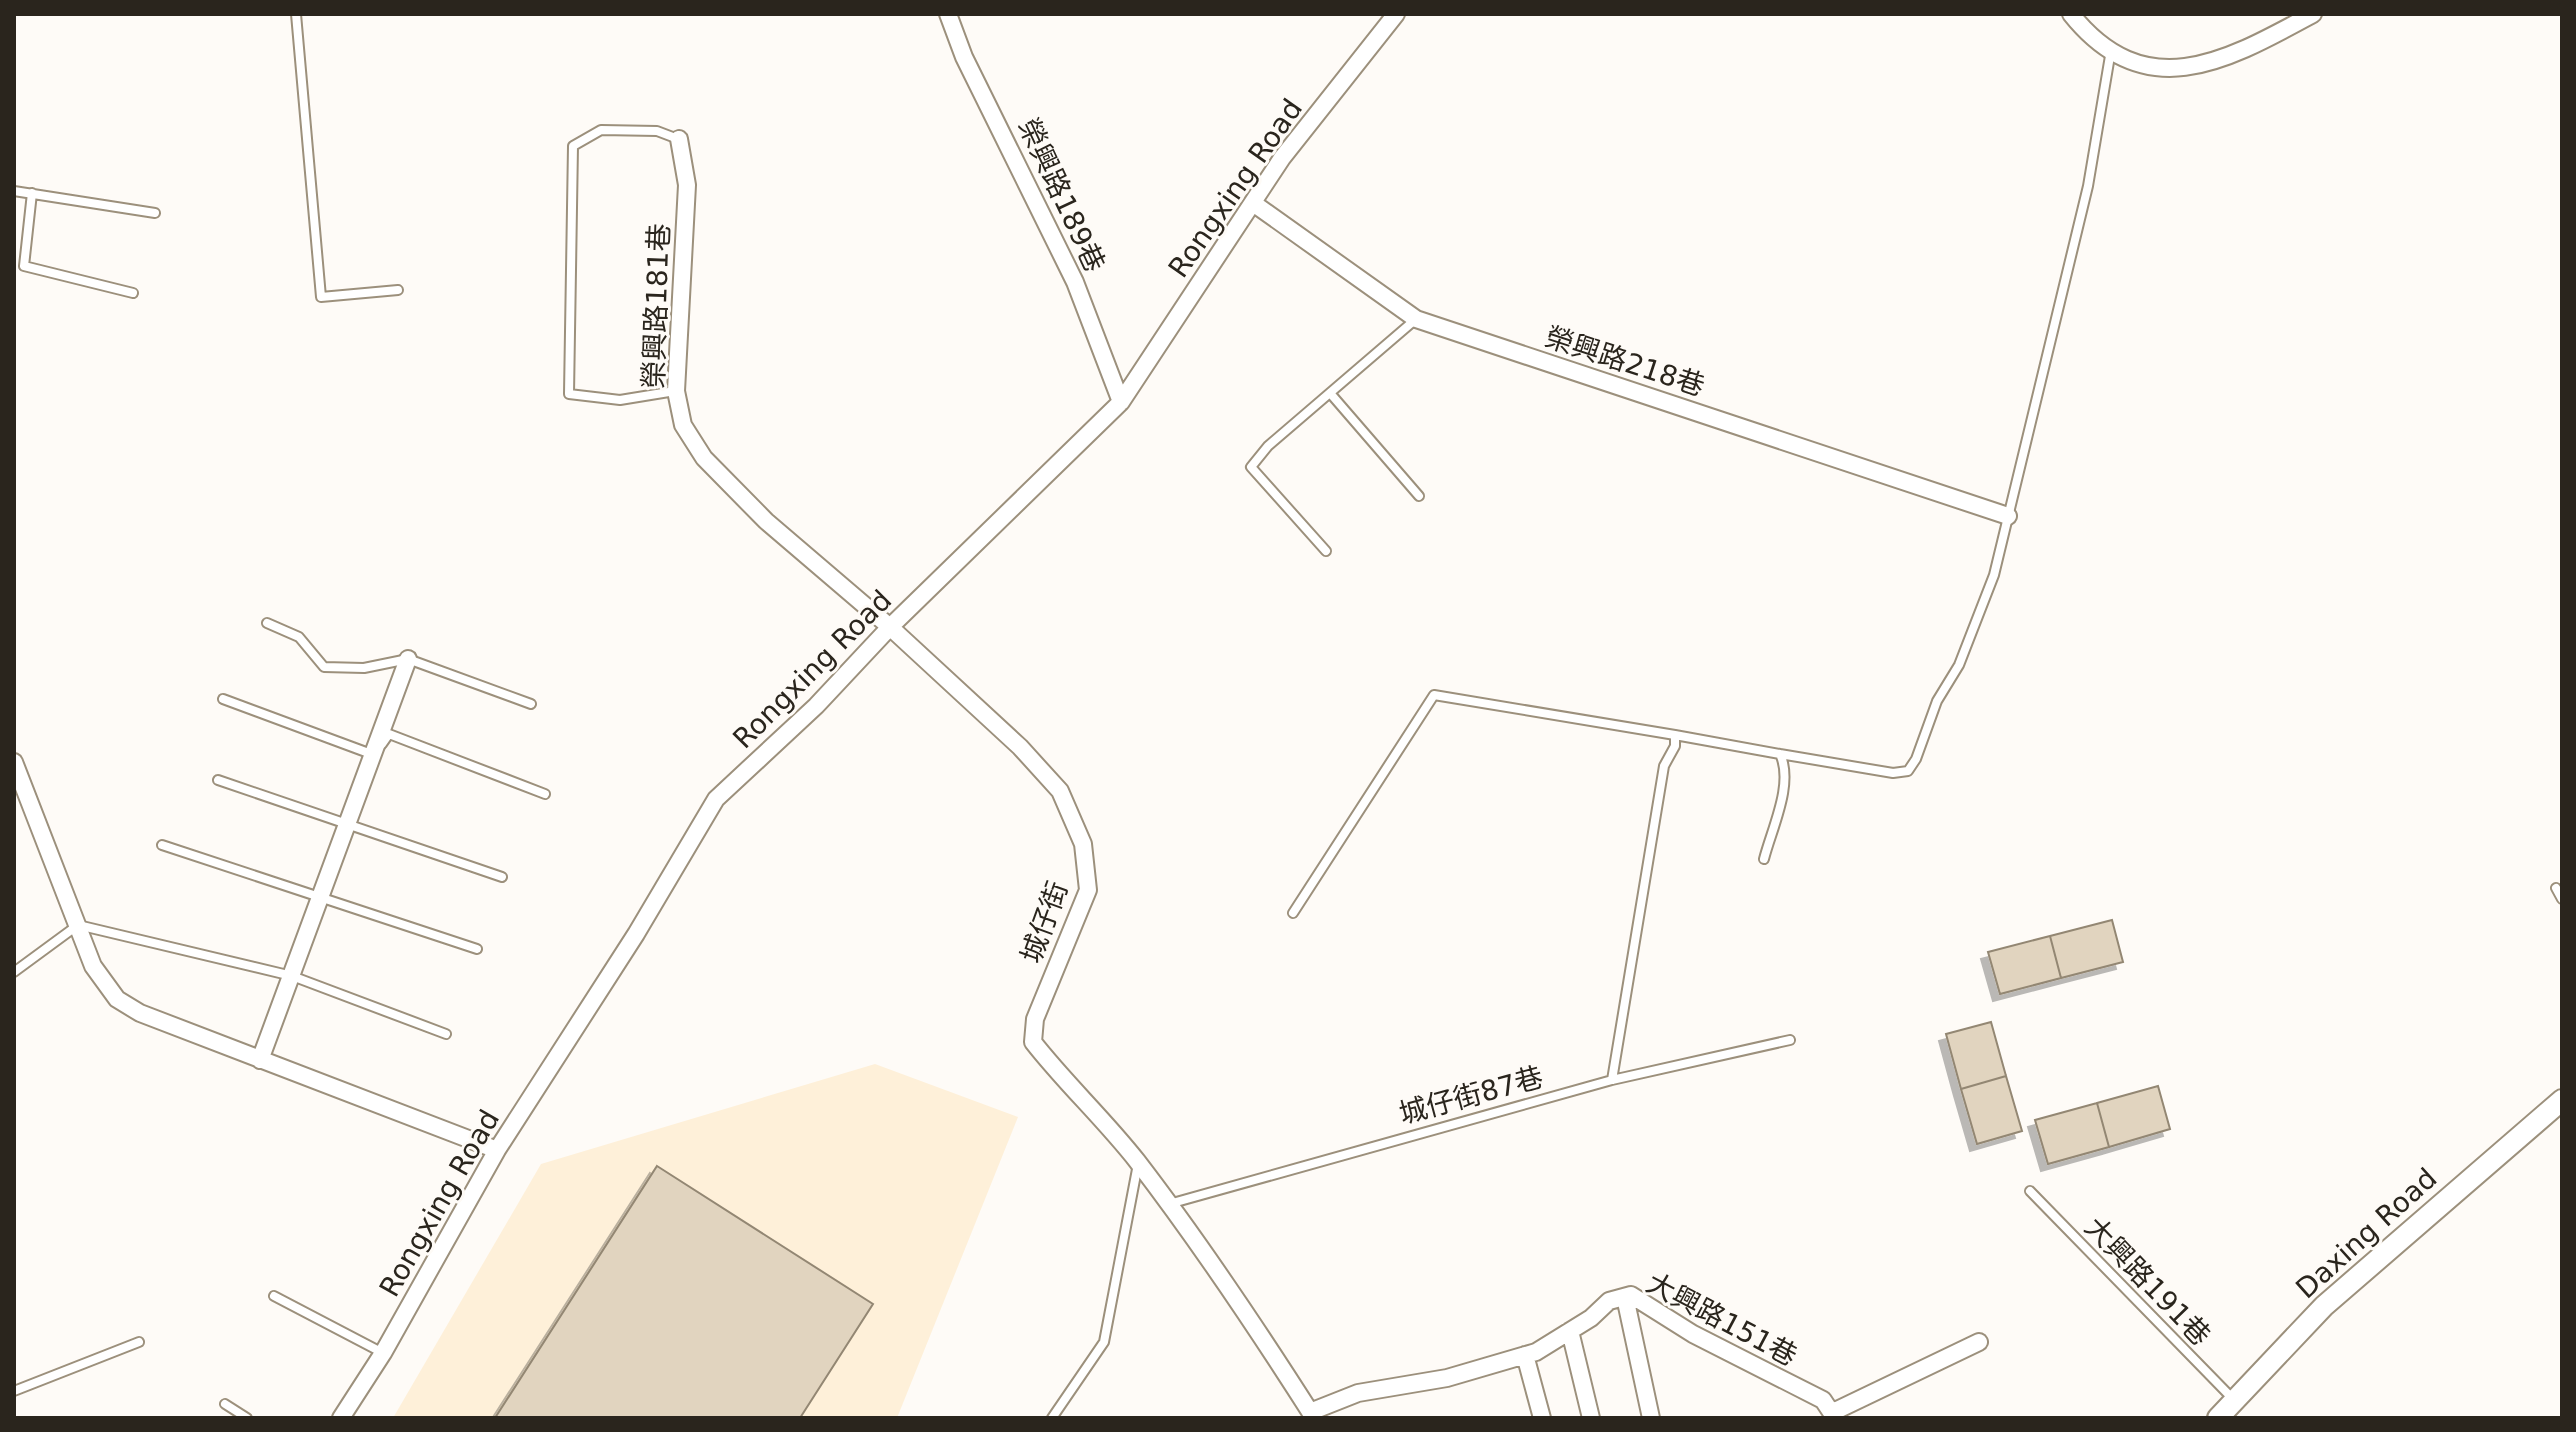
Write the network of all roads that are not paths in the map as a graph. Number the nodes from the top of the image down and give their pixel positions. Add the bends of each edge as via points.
1 (296, 14) edge
2 (948, 14) edge
3 (1396, 14) edge
4 (2071, 14) edge
5 (2313, 14) edge
6 (2111, 49) junction
7 (679, 139) joint
8 (14, 191) edge
9 (32, 193) junction
10 (1253, 203) junction
11 (155, 213) dead end
12 (398, 290) dead end
13 (133, 293) dead end
14 (1416, 319) junction
15 (676, 391) junction
16 (1330, 393) junction
17 (1121, 402) junction
18 (1419, 496) dead end
19 (2008, 516) junction
20 (1326, 551) dead end
21 (267, 623) dead end
22 (890, 627) junction
23 (408, 659) junction
24 (223, 699) dead end
25 (531, 704) dead end
26 (1675, 735) junction
27 (1780, 754) junction
28 (373, 756) junction
29 (14, 762) edge
30 (218, 780) dead end
31 (545, 794) dead end
32 (347, 825) junction
33 (162, 845) dead end
34 (1764, 859) dead end
35 (502, 877) dead end
36 (2556, 888) dead end
37 (322, 896) junction
38 (2562, 899) edge
39 (1293, 913) dead end
40 (78, 925) junction
41 (477, 949) dead end
42 (14, 972) edge
43 (292, 976) junction
44 (446, 1034) dead end
45 (1790, 1040) dead end
46 (260, 1060) junction
47 (1612, 1080) junction
48 (2562, 1100) edge
49 (497, 1150) junction
50 (1141, 1168) junction
51 (2030, 1191) dead end
52 (1167, 1204) junction
53 (274, 1296) dead end
54 (1625, 1297) junction
55 (1570, 1331) junction
56 (139, 1342) dead end
57 (1979, 1342) dead end
58 (383, 1353) junction
59 (1525, 1355) junction
60 (14, 1391) edge
61 (2234, 1401) junction
62 (225, 1404) dead end
63 (1312, 1415) edge
64 (1834, 1415) edge
65 (247, 1418) edge
66 (341, 1418) edge
67 (1052, 1418) edge
68 (1542, 1418) edge
69 (1591, 1418) edge
70 (1651, 1418) edge
71 (2218, 1418) edge

1 - 12 lane via 321,297
2 - 17 street, 榮興路189巷 via 1075,282
3 - 10 street, Rongxing Road via 1282,158
4 - 6 street
5 - 6 street via 2238,55 2193,67 2160,69
6 - 19 lane via 2088,186
7 - 15 street, 榮興路181巷 via 687,185
7 - 15 lane via 657,131 601,130 573,146 569,394 620,400
8 - 9 lane
9 - 11 lane
9 - 13 lane via 24,266
10 - 14 street, 榮興路218巷
10 - 17 street, Rongxing Road
14 - 16 lane
14 - 19 street, 榮興路218巷
15 - 22 street, 榮興路181巷 via 683,425 704,458 766,521
16 - 18 lane
16 - 20 lane via 1251,467
17 - 22 street, Rongxing Road
19 - 27 lane via 1994,575 1959,665 1937,701 1908,771
21 - 23 lane via 299,637 324,667 364,668
22 - 49 street, Rongxing Road via 816,706 716,799
22 - 50 street, 城仔街 via 1060,791 1083,844 1088,890 1035,1019 1033,1042
23 - 25 lane
23 - 28 street
24 - 28 lane
26 - 27 lane
26 - 39 lane via 1434,695
26 - 47 lane via 1664,766
27 - 34 lane via 1783,791
28 - 31 lane via 389,734
28 - 32 street
29 - 40 street
30 - 32 lane
32 - 35 lane
32 - 37 street
33 - 37 lane
36 - 38 lane
37 - 41 lane
37 - 43 street
40 - 42 lane
40 - 43 lane
40 - 46 street via 93,966 117,999
43 - 44 lane
43 - 46 street
45 - 47 lane, 城仔街87巷
46 - 49 street
47 - 52 lane, 城仔街87巷
48 - 61 street, Daxing Road via 2324,1306
49 - 58 street, Rongxing Road
50 - 52 street
50 - 67 lane via 1104,1342
51 - 61 lane, 大興路191巷
52 - 63 street via 1205,1252
53 - 58 lane
54 - 55 street, 大興路151巷 via 1609,1301
54 - 64 street, 大興路151巷 via 1631,1295 1693,1334 1823,1400
54 - 70 street
55 - 59 street, 大興路151巷
55 - 69 street
56 - 60 lane
57 - 64 street
58 - 66 street, Rongxing Road
59 - 63 street, 大興路151巷 via 1447,1378 1358,1393
59 - 68 street
61 - 71 street, Daxing Road
62 - 65 lane

